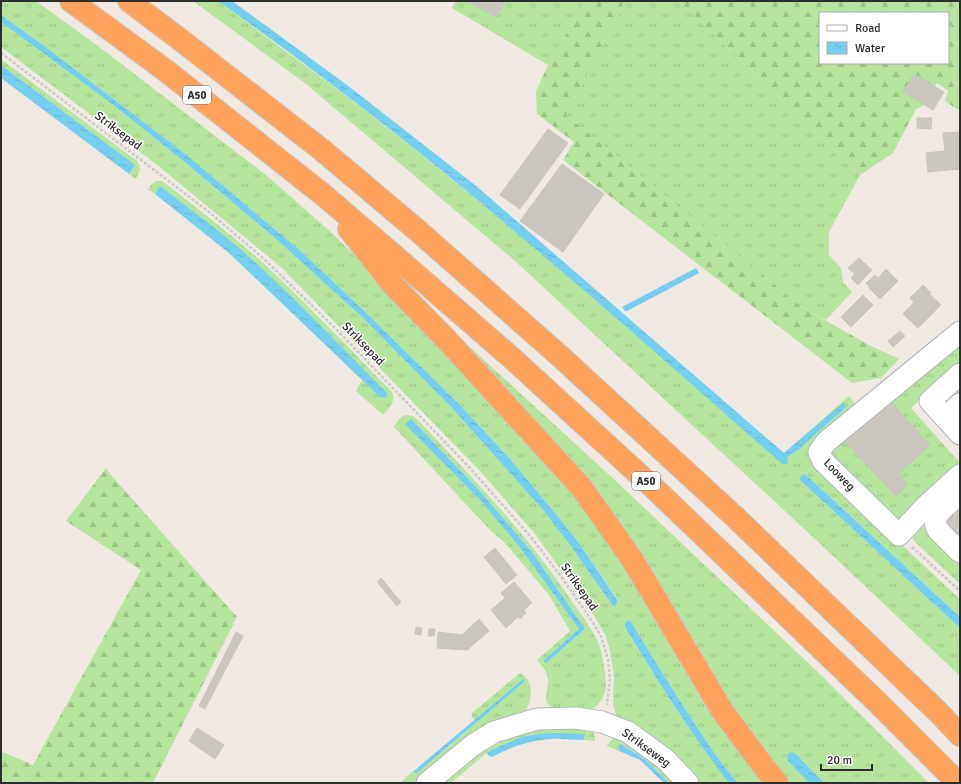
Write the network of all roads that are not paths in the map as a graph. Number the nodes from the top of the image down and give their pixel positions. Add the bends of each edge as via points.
1 (71, 1) edge
2 (128, 1) edge
3 (321, 194) junction
4 (960, 332) edge
5 (960, 374) edge
6 (952, 411) edge
7 (960, 433) edge
8 (960, 475) edge
9 (960, 493) edge
10 (960, 552) edge
11 (938, 712) junction
12 (960, 730) edge
13 (960, 735) edge
14 (427, 783) edge
15 (688, 783) edge
16 (777, 783) edge
17 (958, 783) edge

1 - 3 highway, A50 via 165,70
2 - 11 highway, A50 via 322,150 417,230 562,358 728,511
3 - 16 highway, A50 via 393,285 581,487 632,559 723,712
3 - 17 highway, A50 via 514,360 656,490
4 - 8 street, Looweg via 826,442 819,452 823,461 899,535
5 - 6 street via 930,401
6 - 7 street
9 - 10 street via 939,513 935,523 938,530
11 - 12 highway, A50
11 - 13 highway, A50
14 - 15 street, Strikseweg via 473,745 494,732 537,719 576,718 602,722 628,732 665,759

